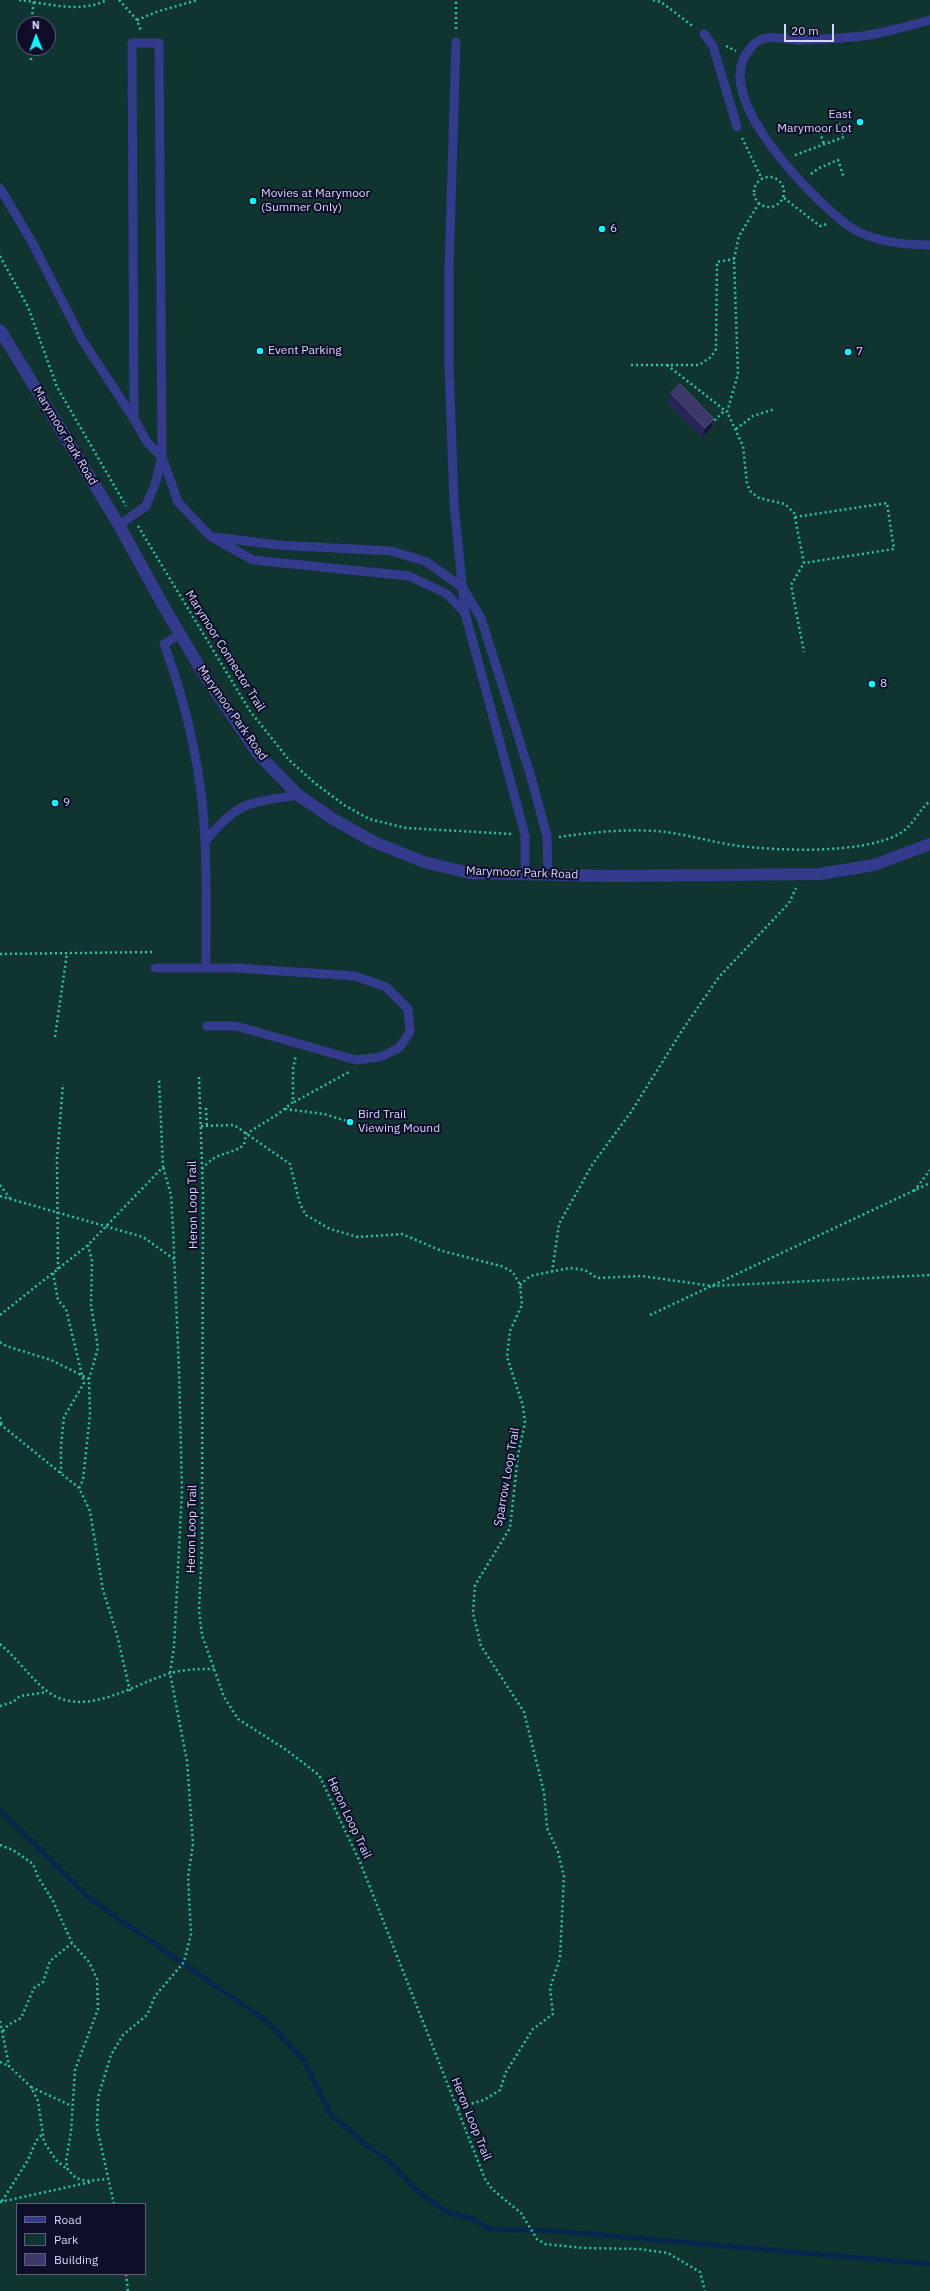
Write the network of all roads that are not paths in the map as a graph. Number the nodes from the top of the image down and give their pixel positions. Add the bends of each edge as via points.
1 (930, 20) edge
2 (704, 34) dead end
3 (456, 42) road end
4 (737, 127) road end
5 (0, 188) edge
6 (930, 245) edge
7 (0, 330) edge
8 (134, 419) junction
9 (162, 456) junction
10 (119, 525) junction
11 (210, 536) junction
12 (463, 588) junction
13 (465, 613) junction
14 (180, 634) junction
15 (298, 795) junction
16 (206, 842) junction
17 (930, 844) edge
18 (525, 874) junction
19 (548, 875) junction
20 (155, 968) dead end
21 (206, 968) junction
22 (207, 1026) dead end

1 - 6 lane via 873,34 798,40 760,39 744,55 740,70 740,84 762,134 792,172 841,219 861,233 880,239
2 - 4 lane via 713,46
3 - 12 lane via 449,269 449,364 454,504
5 - 8 lane via 32,242 81,338
7 - 10 street, Marymoor Park Road
8 - 9 lane via 148,442
8 - 9 lane via 132,43 159,43
9 - 10 lane via 146,506
9 - 11 lane via 178,502
10 - 14 street, Marymoor Park Road
11 - 12 lane via 277,545 392,551 427,562
11 - 13 lane via 253,560 408,576 447,594
12 - 13 lane
12 - 19 lane via 481,618 531,778 548,836
13 - 18 lane via 525,835
14 - 15 street, Marymoor Park Road via 258,754
14 - 16 lane via 164,644 176,676 199,779
15 - 16 lane via 260,800 238,808 221,822
15 - 18 street, Marymoor Park Road via 333,819 374,842 424,862 469,873
16 - 21 lane
17 - 19 street, Marymoor Park Road via 874,865 819,874
18 - 19 street, Marymoor Park Road
20 - 21 lane
21 - 22 lane via 284,970 355,976 386,986 408,1009 410,1032 399,1048 380,1057 356,1060 236,1026

